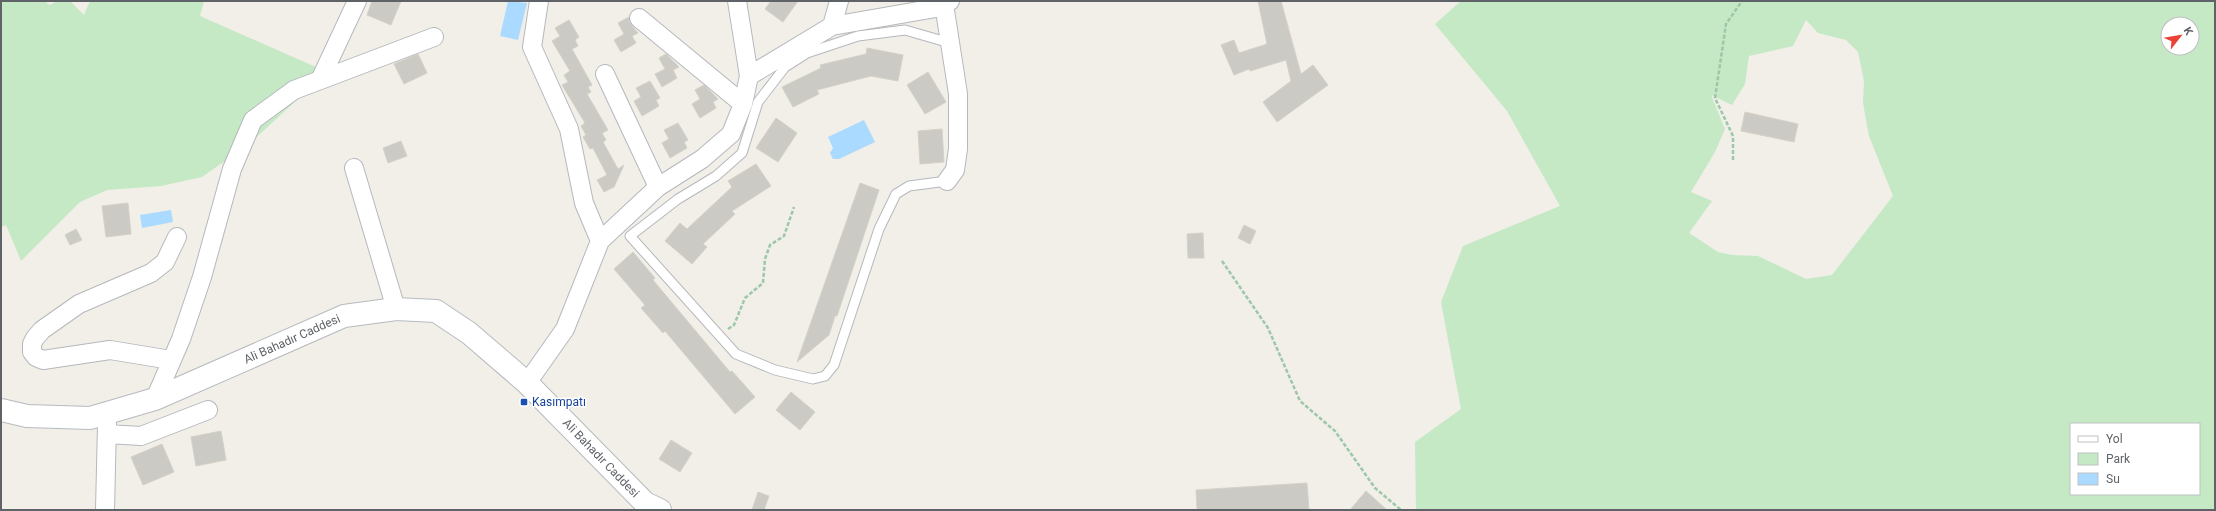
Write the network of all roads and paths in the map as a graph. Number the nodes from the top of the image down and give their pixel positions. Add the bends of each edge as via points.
1 (357, 1) edge
2 (539, 1) edge
3 (737, 1) edge
4 (839, 1) edge
5 (1742, 1) edge
6 (947, 2) edge
7 (640, 18) dead end
8 (832, 26) junction
9 (434, 37) dead end
10 (950, 43) junction
11 (605, 74) dead end
12 (749, 76) junction
13 (320, 80) junction
14 (743, 104) junction
15 (1733, 160) dead end
16 (354, 168) dead end
17 (947, 182) joint
18 (658, 187) junction
19 (794, 207) dead end
20 (177, 237) dead end
21 (600, 240) junction
22 (1222, 261) dead end
23 (396, 309) junction
24 (719, 335) junction
25 (171, 360) junction
26 (527, 382) junction
27 (155, 399) junction
28 (1, 410) edge
29 (208, 410) dead end
30 (107, 413) junction
31 (107, 434) junction
32 (105, 510) edge
33 (660, 510) edge
34 (1401, 510) edge

1 - 13 street
2 - 21 street via 532,47 569,129 584,203
3 - 12 street
4 - 8 street
5 - 15 path via 1726,24 1715,98 1733,136
6 - 8 street via 936,8
6 - 10 street
7 - 14 street
8 - 12 street
9 - 13 street
10 - 17 street via 958,94 958,149 955,170
10 - 24 lane via 905,30 858,36 807,53 785,67 758,102 742,152 716,176 678,199 630,236
11 - 18 street
12 - 14 street
13 - 25 street via 294,90 253,120 232,169 202,277 181,339
14 - 18 street via 732,134 702,159
16 - 23 street
17 - 24 lane via 909,186 896,194 880,229 834,365 825,376 813,379 775,370 736,354
18 - 21 street
19 - 24 path via 784,236 770,245 765,259 763,284 745,298 734,325
20 - 25 street via 165,262 151,273 79,304 42,330 32,344 32,352 43,360 110,350
21 - 26 street via 565,329
22 - 34 path via 1268,328 1300,401 1335,431 1375,488
23 - 26 main road, Ali Bahadır Caddesi via 436,311 469,333
23 - 27 main road, Ali Bahadır Caddesi via 344,316
25 - 27 street
26 - 33 main road, Ali Bahadır Caddesi via 645,503
27 - 30 main road, Ali Bahadır Caddesi
28 - 30 main road, Ali Bahadır Caddesi via 28,416 90,418
29 - 31 street via 141,436
30 - 31 street
31 - 32 street

